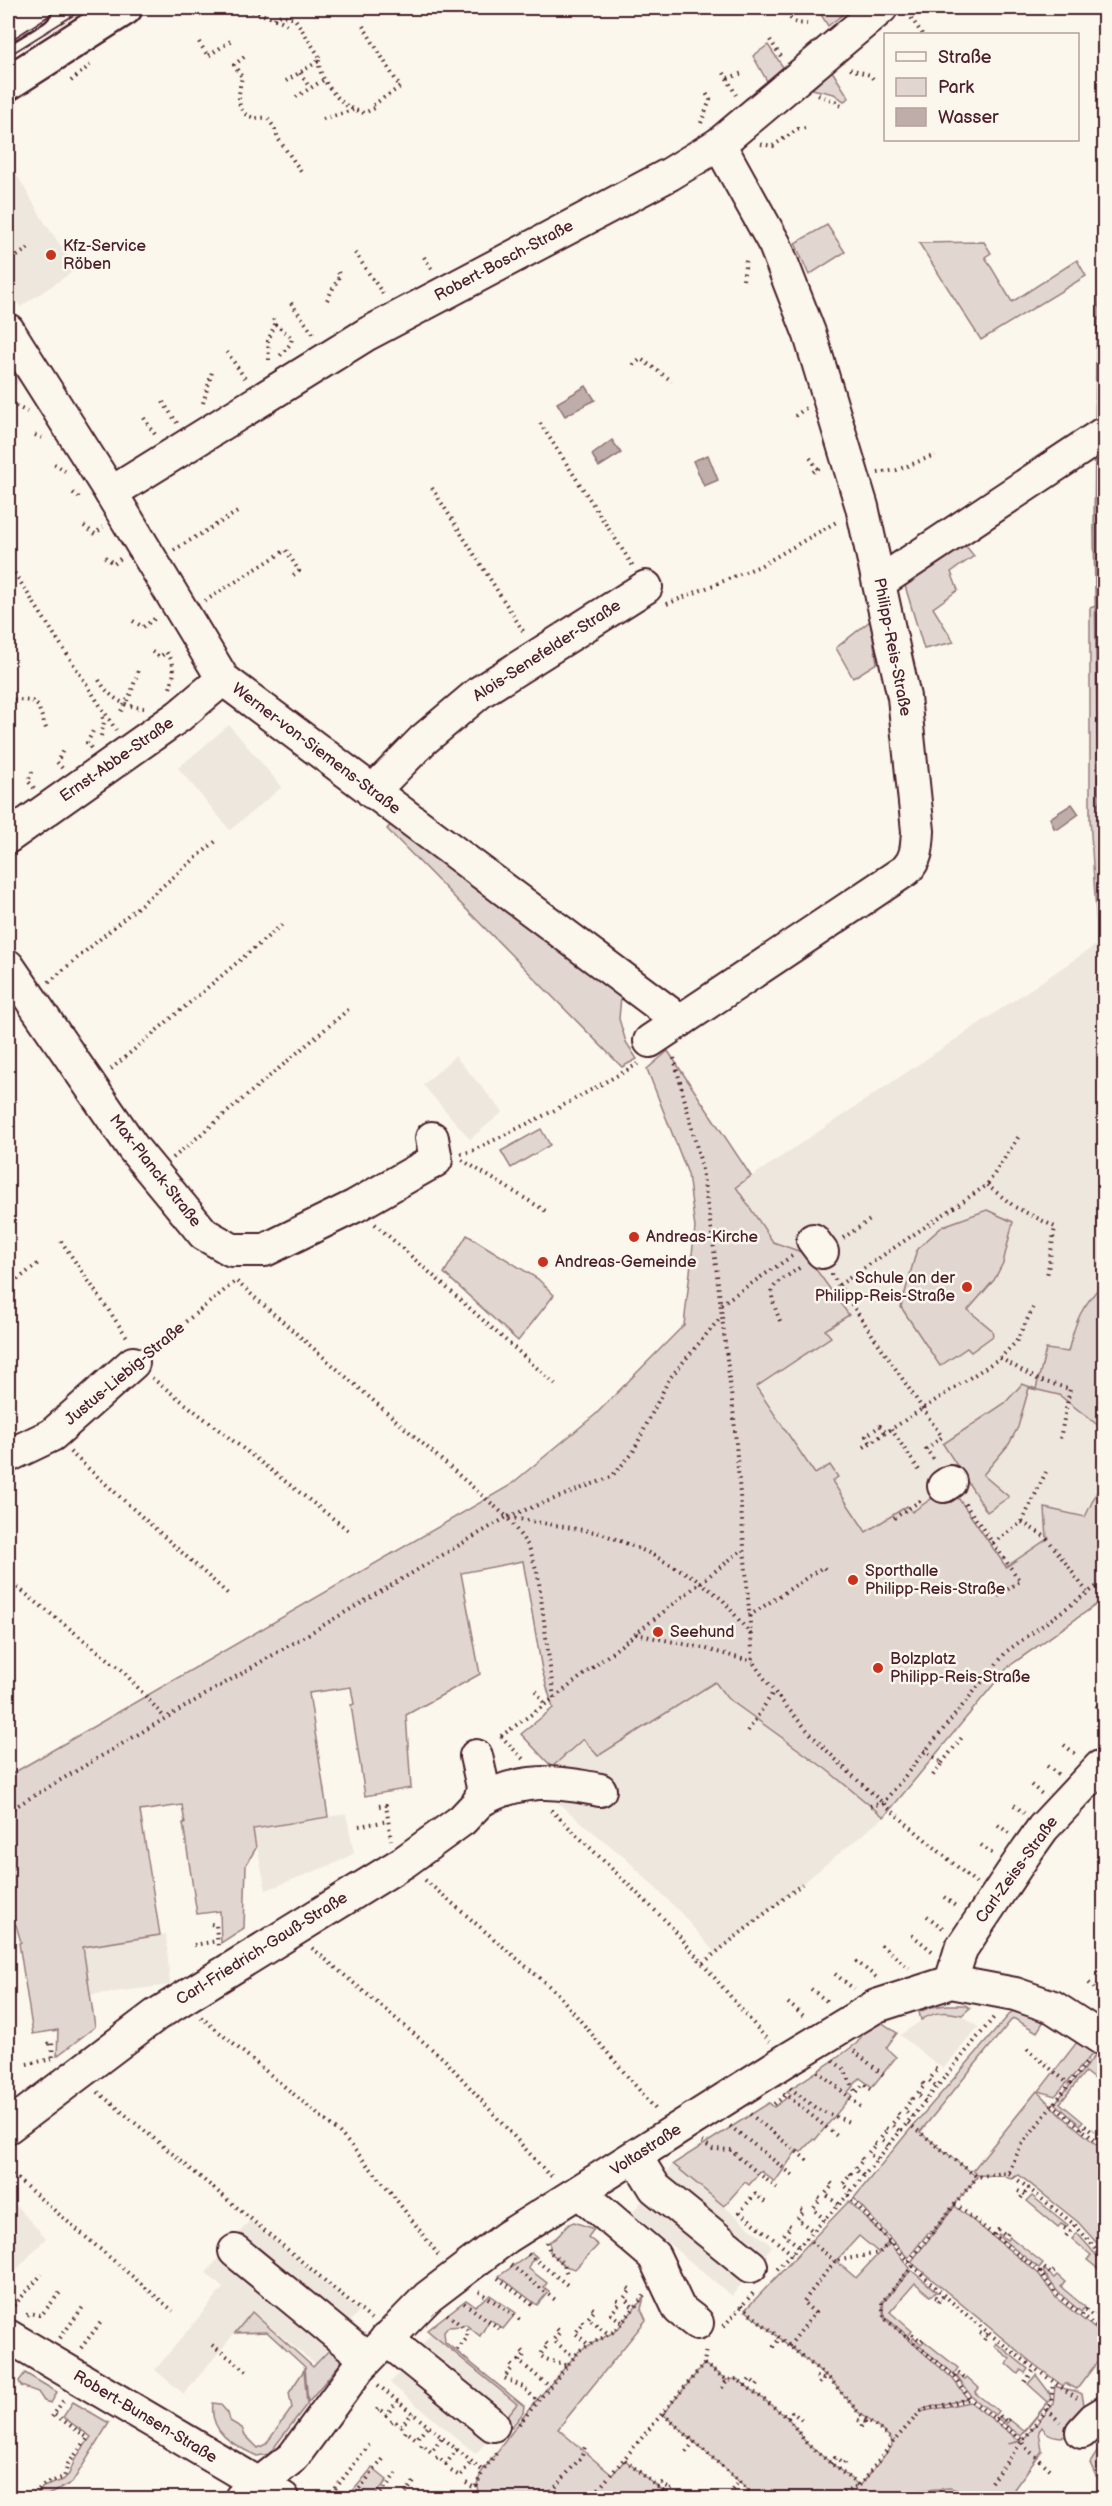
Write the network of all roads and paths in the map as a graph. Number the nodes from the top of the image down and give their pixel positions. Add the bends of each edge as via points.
1 (34, 8) edge
2 (125, 8) edge
3 (881, 8) edge
4 (904, 8) edge
5 (252, 10) dead end
6 (789, 18) dead end
7 (274, 19) junction
8 (8, 24) edge
9 (807, 24) dead end
10 (288, 26) dead end
11 (363, 26) dead end
12 (921, 33) edge
13 (232, 40) dead end
14 (199, 42) dead end
15 (244, 57) dead end
16 (319, 60) junction
17 (848, 69) dead end
18 (300, 73) junction
19 (743, 73) dead end
20 (728, 78) dead end
21 (325, 79) junction
22 (874, 80) dead end
23 (286, 81) dead end
24 (8, 83) edge
25 (310, 88) junction
26 (706, 93) dead end
27 (812, 95) dead end
28 (296, 97) dead end
29 (842, 107) dead end
30 (353, 110) junction
31 (323, 119) dead end
32 (709, 137) junction
33 (303, 174) dead end
34 (32, 246) dead end
35 (355, 253) dead end
36 (17, 256) dead end
37 (746, 260) dead end
38 (336, 268) dead end
39 (743, 280) dead end
40 (327, 300) dead end
41 (291, 303) dead end
42 (399, 317) junction
43 (8, 330) edge
44 (330, 357) junction
45 (269, 360) dead end
46 (278, 361) dead end
47 (633, 365) dead end
48 (213, 372) dead end
49 (672, 381) dead end
50 (202, 407) dead end
51 (540, 423) dead end
52 (1098, 437) edge
53 (935, 455) dead end
54 (810, 458) dead end
55 (818, 469) dead end
56 (853, 477) junction
57 (432, 488) dead end
58 (111, 493) junction
59 (862, 507) junction
60 (239, 511) dead end
61 (8, 563) edge
62 (153, 563) junction
63 (292, 576) dead end
64 (880, 582) junction
65 (646, 587) junction
66 (184, 614) junction
67 (152, 652) dead end
68 (537, 654) junction
69 (138, 671) dead end
70 (223, 679) junction
71 (99, 680) dead end
72 (166, 693) dead end
73 (8, 699) edge
74 (125, 704) junction
75 (153, 705) dead end
76 (121, 711) dead end
77 (102, 715) dead end
78 (47, 731) dead end
79 (89, 745) dead end
80 (130, 751) junction
81 (372, 792) junction
82 (8, 837) edge
83 (216, 842) dead end
84 (284, 923) dead end
85 (8, 966) edge
86 (30, 998) junction
87 (349, 1009) dead end
88 (680, 1021) junction
89 (662, 1047) junction
90 (91, 1086) junction
91 (1019, 1136) dead end
92 (443, 1147) junction
93 (154, 1173) junction
94 (987, 1185) junction
95 (355, 1206) junction
96 (549, 1213) dead end
97 (61, 1241) dead end
98 (815, 1254) junction
99 (40, 1261) dead end
100 (1047, 1276) dead end
101 (838, 1285) junction
102 (8, 1287) edge
103 (721, 1304) junction
104 (1033, 1308) dead end
105 (722, 1316) junction
106 (780, 1321) dead end
107 (1000, 1358) junction
108 (137, 1360) junction
109 (556, 1385) dead end
110 (922, 1408) junction
111 (891, 1429) junction
112 (885, 1432) junction
113 (52, 1436) junction
114 (1060, 1439) dead end
115 (870, 1443) junction
116 (864, 1447) dead end
117 (8, 1456) edge
118 (1046, 1472) dead end
119 (938, 1482) junction
120 (507, 1517) junction
121 (894, 1518) dead end
122 (1022, 1522) junction
123 (348, 1530) dead end
124 (993, 1543) junction
125 (743, 1550) junction
126 (826, 1570) dead end
127 (8, 1580) edge
128 (1104, 1581) edge
129 (701, 1583) junction
130 (1087, 1592) junction
131 (228, 1594) dead end
132 (998, 1596) dead end
133 (749, 1617) junction
134 (636, 1634) junction
135 (751, 1635) junction
136 (753, 1662) junction
137 (536, 1691) dead end
138 (774, 1691) junction
139 (554, 1698) junction
140 (545, 1704) junction
141 (1096, 1705) dead end
142 (1104, 1712) edge
143 (165, 1718) junction
144 (748, 1731) dead end
145 (501, 1736) junction
146 (963, 1736) dead end
147 (924, 1750) junction
148 (476, 1756) joint
149 (942, 1763) junction
150 (1100, 1767) dead end
151 (931, 1779) dead end
152 (541, 1782) junction
153 (600, 1790) dead end
154 (480, 1801) junction
155 (884, 1803) junction
156 (379, 1806) dead end
157 (870, 1806) dead end
158 (8, 1811) edge
159 (388, 1821) junction
160 (359, 1826) dead end
161 (399, 1864) junction
162 (802, 1884) dead end
163 (994, 1898) junction
164 (290, 1930) junction
165 (217, 1941) dead end
166 (194, 1945) dead end
167 (703, 1963) junction
168 (951, 1982) junction
169 (1089, 1983) dead end
170 (1015, 1994) junction
171 (1104, 1997) edge
172 (180, 2000) junction
173 (850, 2048) dead end
174 (1027, 2049) dead end
175 (1097, 2050) edge
176 (833, 2061) dead end
177 (27, 2064) dead end
178 (65, 2066) junction
179 (936, 2068) dead end
180 (818, 2071) dead end
181 (788, 2074) junction
182 (886, 2077) dead end
183 (923, 2083) dead end
184 (1069, 2084) junction
185 (938, 2088) junction
186 (874, 2091) dead end
187 (911, 2098) dead end
188 (926, 2102) junction
189 (774, 2104) dead end
190 (1052, 2104) junction
191 (861, 2107) dead end
192 (898, 2113) dead end
193 (750, 2114) dead end
194 (913, 2117) junction
195 (849, 2122) dead end
196 (908, 2123) junction
197 (8, 2127) edge
198 (731, 2127) dead end
199 (886, 2128) dead end
200 (1081, 2129) junction
201 (1094, 2130) dead end
202 (674, 2132) junction
203 (901, 2132) junction
204 (837, 2136) dead end
205 (874, 2143) dead end
206 (704, 2144) dead end
207 (949, 2145) dead end
208 (889, 2146) junction
209 (1104, 2148) edge
210 (944, 2151) junction
211 (861, 2158) dead end
212 (877, 2160) junction
213 (808, 2161) dead end
214 (642, 2167) dead end
215 (8, 2171) edge
216 (1009, 2172) junction
217 (850, 2173) dead end
218 (864, 2176) junction
219 (976, 2176) junction
220 (795, 2177) dead end
221 (831, 2183) dead end
222 (777, 2188) dead end
223 (1029, 2188) junction
224 (1018, 2191) dead end
225 (579, 2192) junction
226 (850, 2193) junction
227 (819, 2198) dead end
228 (765, 2202) dead end
229 (955, 2204) junction
230 (839, 2205) junction
231 (801, 2209) dead end
232 (825, 2220) junction
233 (789, 2225) dead end
234 (1075, 2225) junction
235 (1064, 2228) dead end
236 (1070, 2231) junction
237 (813, 2232) junction
238 (1008, 2233) dead end
239 (994, 2235) junction
240 (1066, 2236) dead end
241 (806, 2238) junction
242 (891, 2241) junction
243 (548, 2242) dead end
244 (799, 2246) junction
245 (235, 2251) dead end
246 (792, 2254) junction
247 (530, 2255) dead end
248 (1104, 2258) edge
249 (835, 2261) junction
250 (909, 2261) junction
251 (513, 2266) dead end
252 (913, 2266) junction
253 (1054, 2271) dead end
254 (663, 2272) junction
255 (1041, 2272) junction
256 (42, 2274) dead end
257 (567, 2275) dead end
258 (761, 2275) junction
259 (497, 2278) dead end
260 (570, 2287) dead end
261 (628, 2288) dead end
262 (62, 2290) dead end
263 (466, 2290) junction
264 (8, 2297) edge
265 (935, 2297) dead end
266 (941, 2299) junction
267 (617, 2300) dead end
268 (558, 2302) dead end
269 (83, 2307) dead end
270 (535, 2307) dead end
271 (592, 2308) dead end
272 (634, 2308) junction
273 (173, 2310) dead end
274 (447, 2314) dead end
275 (1095, 2314) dead end
276 (1082, 2315) junction
277 (688, 2316) dead end
278 (582, 2320) dead end
279 (101, 2322) dead end
280 (523, 2322) dead end
281 (623, 2324) junction
282 (18, 2325) edge
283 (500, 2329) dead end
284 (557, 2330) dead end
285 (980, 2333) dead end
286 (1104, 2333) edge
287 (610, 2335) junction
288 (62, 2336) dead end
289 (987, 2336) junction
290 (908, 2338) junction
291 (923, 2338) dead end
292 (779, 2340) junction
293 (464, 2341) junction
294 (770, 2341) dead end
295 (546, 2343) dead end
296 (212, 2344) dead end
297 (589, 2345) junction
298 (470, 2346) dead end
299 (789, 2346) junction
300 (371, 2347) junction
301 (773, 2347) dead end
302 (81, 2349) dead end
303 (456, 2351) dead end
304 (522, 2351) dead end
305 (574, 2357) junction
306 (511, 2365) dead end
307 (567, 2366) junction
308 (1035, 2368) junction
309 (1100, 2370) dead end
310 (250, 2373) dead end
311 (1023, 2374) dead end
312 (1104, 2374) edge
313 (1030, 2375) junction
314 (954, 2376) junction
315 (967, 2376) dead end
316 (816, 2377) dead end
317 (824, 2377) junction
318 (728, 2380) junction
319 (759, 2382) dead end
320 (1025, 2382) dead end
321 (1053, 2382) junction
322 (819, 2384) dead end
323 (745, 2385) junction
324 (549, 2386) junction
325 (722, 2388) dead end
326 (1077, 2398) dead end
327 (970, 2399) junction
328 (398, 2401) junction
329 (537, 2401) junction
330 (377, 2410) dead end
331 (412, 2413) junction
332 (54, 2414) dead end
333 (663, 2414) junction
334 (788, 2418) junction
335 (996, 2419) junction
336 (1009, 2419) dead end
337 (804, 2420) dead end
338 (858, 2420) dead end
339 (866, 2421) junction
340 (391, 2422) dead end
341 (428, 2426) junction
342 (861, 2427) dead end
343 (405, 2433) dead end
344 (503, 2434) junction
345 (442, 2437) junction
346 (1022, 2440) junction
347 (894, 2441) junction
348 (694, 2442) junction
349 (369, 2445) dead end
350 (421, 2446) dead end
351 (585, 2447) dead end
352 (457, 2450) junction
353 (686, 2452) dead end
354 (384, 2458) dead end
355 (436, 2458) dead end
356 (625, 2460) junction
357 (472, 2461) junction
358 (846, 2461) dead end
359 (831, 2464) junction
360 (1050, 2469) dead end
361 (399, 2470) dead end
362 (451, 2471) dead end
363 (483, 2471) junction
364 (739, 2481) junction
365 (414, 2482) dead end
366 (991, 2482) dead end
367 (466, 2483) dead end
368 (477, 2484) junction
369 (859, 2487) junction
370 (658, 2488) junction
371 (672, 2488) dead end
372 (732, 2490) dead end
373 (8, 2491) edge
374 (261, 2494) edge
375 (429, 2494) dead end
376 (551, 2497) edge
377 (16, 2499) edge
378 (30, 2499) edge
379 (328, 2499) edge
380 (352, 2499) edge
381 (377, 2499) edge
382 (402, 2499) edge
383 (425, 2499) edge
384 (476, 2499) edge
385 (542, 2499) edge
386 (591, 2499) edge
387 (670, 2499) edge
388 (755, 2499) edge
389 (832, 2499) edge

1 - 8 main road
2 - 24 main road
3 - 32 street, Robert-Bosch-Straße
4 - 12 path
5 - 7 path
6 - 9 path
7 - 10 path
7 - 16 path via 281,15 295,19
11 - 30 path via 400,87 373,105 375,108 368,113
13 - 14 path via 208,56
15 - 33 path via 234,64 242,77 238,92 241,109 248,116 267,118
16 - 18 path
16 - 21 path
17 - 22 path via 870,75
18 - 23 path
18 - 25 path
19 - 20 path
21 - 25 path
21 - 30 path via 338,99
25 - 28 path
26 - 32 path via 710,100
27 - 29 path
30 - 31 path
32 - 42 street, Robert-Bosch-Straße via 669,174
32 - 56 street, Philipp-Reis-Straße via 775,244 810,335
34 - 36 path
35 - 42 path
37 - 39 path
38 - 40 path via 340,275
41 - 44 path
42 - 44 street, Robert-Bosch-Straße
43 - 58 street, Werner-von-Siemens-Straße
44 - 58 street, Robert-Bosch-Straße
45 - 46 path via 268,342 274,321 292,338
47 - 49 path via 641,359
48 - 50 path
51 - 65 path
52 - 64 street
53 - 56 path via 897,470
54 - 55 path
56 - 59 street, Philipp-Reis-Straße
57 - 68 path
58 - 62 street, Werner-von-Siemens-Straße
59 - 64 street, Philipp-Reis-Straße
59 - 65 path via 760,566 683,598 661,606
60 - 62 path
61 - 80 path
62 - 66 street, Werner-von-Siemens-Straße
63 - 66 path via 299,571 286,550
64 - 88 street, Philipp-Reis-Straße via 904,697 918,831 916,856 906,870
65 - 68 street, Alois-Senefelder-Straße
66 - 70 street, Werner-von-Siemens-Straße
67 - 72 path via 160,657 166,652 174,660 174,675
68 - 81 street, Alois-Senefelder-Straße via 480,692 423,740
69 - 74 path
70 - 80 street, Ernst-Abbe-Straße
70 - 81 street, Werner-von-Siemens-Straße
71 - 74 path
73 - 78 path via 32,701 38,706
74 - 75 path via 144,708
74 - 76 path
77 - 79 path via 103,734
80 - 82 street, Ernst-Abbe-Straße
81 - 88 street, Werner-von-Siemens-Straße
83 - 86 path
84 - 90 path
85 - 86 street, Max-Planck-Straße
86 - 90 street, Max-Planck-Straße
87 - 93 path
88 - 89 street, Philipp-Reis-Straße
89 - 92 path via 622,1073 472,1151
89 - 103 path via 701,1164
90 - 93 street, Max-Planck-Straße
91 - 94 path
92 - 95 street, Max-Planck-Straße via 436,1160
92 - 96 path
93 - 95 street, Max-Planck-Straße via 204,1234 232,1250 265,1250
94 - 100 path via 1015,1207 1055,1227
94 - 101 path
95 - 109 path
97 - 108 path
98 - 101 path
98 - 103 path
98 - 106 path via 772,1288 770,1296
99 - 102 path
101 - 110 path
103 - 105 path
104 - 107 path via 1016,1342
105 - 120 path via 669,1379 632,1454 611,1477
105 - 125 path
107 - 110 path
107 - 114 path via 1039,1380 1070,1389
108 - 113 street, Justus-Liebig-Straße
108 - 120 path, Justus-Liebig-Straße via 236,1281
108 - 123 path
110 - 111 path
110 - 119 path via 942,1437 926,1449
111 - 112 path
111 - 119 path via 923,1475
112 - 115 path
112 - 115 path via 880,1426 866,1436
113 - 117 street, Justus-Liebig-Straße
113 - 131 path
115 - 116 path
118 - 122 path
119 - 121 path
119 - 124 path
120 - 129 path via 601,1533 647,1552
120 - 139 path via 529,1547 538,1575
120 - 143 path
122 - 124 path
122 - 130 path via 1047,1539
124 - 132 path via 1020,1581
125 - 129 path
125 - 133 path
126 - 133 path via 823,1567
127 - 143 path via 122,1670
128 - 130 path
129 - 134 path
129 - 135 path via 723,1600
130 - 147 path via 1007,1651
133 - 135 path
134 - 136 path
134 - 139 path
135 - 136 path
136 - 138 path
137 - 140 path
138 - 144 path
138 - 155 path via 822,1747
139 - 140 path
140 - 145 path
141 - 142 path
143 - 158 path
145 - 148 path
145 - 152 path
146 - 149 path
147 - 149 path
147 - 155 path
148 - 154 street via 483,1787
149 - 151 path
150 - 163 street, Carl-Zeiss-Straße via 1043,1828
152 - 153 street via 564,1782
152 - 154 street via 493,1793
152 - 167 path via 536,1795 669,1924
154 - 161 street, Carl-Friedrich-Gauß-Straße via 462,1820
155 - 157 path
155 - 163 path
156 - 159 path via 386,1805
159 - 160 path
159 - 161 path
161 - 164 street, Carl-Friedrich-Gauß-Straße
161 - 202 path via 556,1992
162 - 167 path
163 - 168 street, Carl-Zeiss-Straße via 961,1949
164 - 172 street, Carl-Friedrich-Gauß-Straße
164 - 225 path via 445,2060 548,2174
165 - 166 path
167 - 181 path
168 - 170 street, Voltastraße
168 - 181 street, Voltastraße via 880,2004
169 - 171 path
170 - 175 street, Voltastraße via 1053,2007
170 - 185 path
172 - 178 street, Carl-Friedrich-Gauß-Straße
172 - 263 path via 339,2132
173 - 182 path
174 - 184 path
175 - 184 path
176 - 186 path via 844,2069 856,2093 863,2084
177 - 178 path
178 - 197 street, Carl-Friedrich-Gauß-Straße
178 - 300 path
179 - 185 path via 929,2080
180 - 191 path
181 - 195 path via 817,2109
181 - 202 street, Voltastraße
183 - 188 path via 917,2094
184 - 190 path
185 - 188 path
187 - 194 path via 904,2110
188 - 194 path
189 - 204 path via 785,2094
190 - 200 path
190 - 216 path via 1021,2145
192 - 203 path via 891,2125
193 - 213 path
194 - 196 path
196 - 203 path
196 - 210 path
198 - 220 path
199 - 208 path via 880,2139
200 - 201 path via 1084,2125
200 - 209 path
202 - 225 street, Voltastraße
203 - 208 path
205 - 212 path via 868,2153
206 - 222 path via 713,2149 732,2150
207 - 210 path
208 - 212 path
210 - 219 path
211 - 218 path via 855,2169
212 - 218 path
214 - 258 street via 656,2188
215 - 273 path
216 - 219 path
216 - 223 path
217 - 226 path via 843,2184
218 - 226 path
219 - 229 path
221 - 230 path via 825,2194
223 - 224 path via 1023,2196
223 - 234 path
225 - 254 street via 654,2256
225 - 263 street, Voltastraße via 507,2237
226 - 230 path
226 - 242 path
227 - 232 path via 813,2209
228 - 246 path via 755,2194 740,2212
229 - 239 path
229 - 250 path
230 - 232 path
231 - 237 path via 804,2211 797,2219
232 - 237 path
233 - 244 path via 784,2235
234 - 236 path
234 - 248 path
235 - 236 path
236 - 240 path
237 - 241 path
238 - 239 path via 1006,2236 998,2230
239 - 255 path
241 - 244 path
241 - 249 path
242 - 249 path via 879,2253
242 - 250 path
243 - 257 path via 550,2252 564,2264
244 - 246 path
245 - 300 street
246 - 258 path
247 - 260 path
249 - 299 path via 803,2302 815,2313
250 - 252 path
251 - 268 path
252 - 266 path
252 - 290 path via 882,2302 884,2318
253 - 255 path via 1051,2274 1044,2268
254 - 272 path
254 - 277 street
255 - 276 path via 1057,2295
256 - 264 path via 15,2304
258 - 292 path via 741,2306
259 - 270 path
261 - 272 path via 631,2290 624,2298
262 - 282 path via 43,2313
263 - 280 path
263 - 283 path
263 - 300 street, Voltastraße via 428,2297
265 - 266 path
266 - 289 path
267 - 281 path via 620,2303 611,2314
269 - 288 path
271 - 287 path via 595,2310 588,2318
272 - 281 path
274 - 293 path via 468,2331
275 - 276 path via 1086,2310
276 - 286 path
278 - 297 path via 584,2323 575,2333
279 - 302 path
281 - 287 path
282 - 374 street, Robert-Bunsen-Straße
284 - 305 path via 560,2332 553,2340
285 - 289 path
287 - 297 path
289 - 308 path
290 - 291 path via 912,2334 921,2341
290 - 314 path
292 - 294 path
292 - 299 path
292 - 301 path
293 - 298 path
293 - 303 path
295 - 307 path via 540,2355
296 - 310 path
297 - 305 path
299 - 317 path
300 - 328 path
300 - 344 street
300 - 374 street, Voltastraße via 293,2457
304 - 324 path via 525,2354 519,2361
305 - 307 path
306 - 329 path via 504,2378 523,2387
307 - 324 path
308 - 313 path
308 - 321 path
309 - 312 path
311 - 313 path
313 - 320 path
314 - 315 path via 958,2372
314 - 327 path
316 - 317 path
317 - 322 path
317 - 339 path
318 - 323 path via 737,2379
318 - 325 path
318 - 333 path via 704,2364
319 - 323 path via 757,2385 750,2379
321 - 326 path
321 - 346 path via 1051,2404
323 - 334 path
324 - 329 path
327 - 335 path
327 - 347 path via 922,2410
328 - 330 path via 386,2415
328 - 331 path
329 - 344 path
331 - 340 path via 401,2426
331 - 341 path
332 - 378 path via 88,2438 68,2464 64,2477 43,2485
333 - 348 path
333 - 356 path
334 - 337 path via 792,2412
334 - 359 path via 807,2444
335 - 336 path via 999,2415 1007,2422
335 - 346 path
338 - 339 path
339 - 342 path
339 - 347 path
341 - 343 path via 416,2439
341 - 345 path
344 - 363 path
345 - 350 path via 431,2452
345 - 352 path
346 - 360 path
346 - 366 path
347 - 369 path
348 - 353 path
348 - 364 path
349 - 379 path
351 - 376 path
352 - 355 path via 446,2464
352 - 357 path
354 - 380 path
356 - 370 path
356 - 386 path
357 - 362 path via 460,2476
357 - 363 path
358 - 359 path via 843,2464 835,2458
359 - 369 path
361 - 381 path
363 - 368 path
364 - 372 path
364 - 388 path
365 - 382 path
367 - 368 path via 475,2488
368 - 384 path
369 - 389 path
370 - 371 path via 662,2483
370 - 387 path
373 - 377 path
375 - 383 path
376 - 385 path

